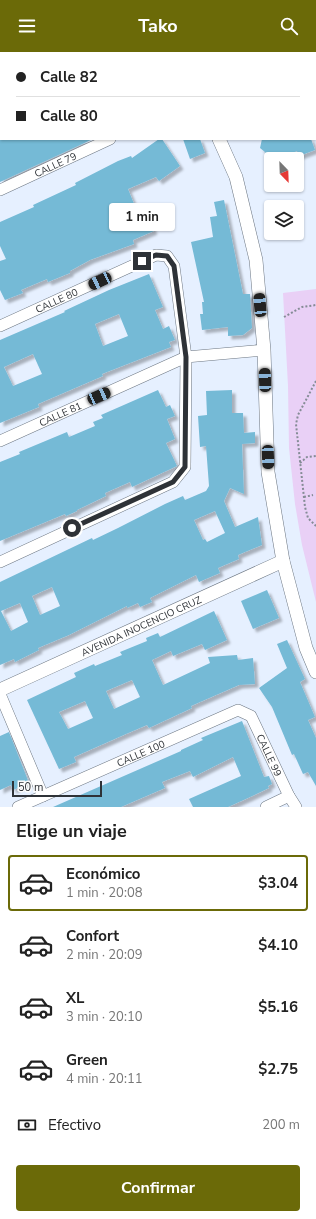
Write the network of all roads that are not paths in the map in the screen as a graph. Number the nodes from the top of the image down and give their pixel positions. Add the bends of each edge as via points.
1 (108, 140) edge
2 (219, 140) edge
3 (0, 190) edge
4 (0, 326) edge
5 (264, 350) junction
6 (186, 357) junction
7 (0, 441) edge
8 (283, 561) junction
9 (0, 562) edge
10 (316, 672) edge
11 (0, 690) edge
12 (0, 694) edge
13 (238, 710) joint
14 (43, 796) junction
15 (289, 796) junction
16 (18, 807) edge
17 (266, 807) edge
18 (296, 807) edge

1 - 3 street, CALLE 79
2 - 5 street via 236,177 256,260
4 - 6 street, CALLE 80 via 156,255 167,256 174,266
5 - 6 street, CALLE 81
5 - 8 street via 268,472
6 - 7 street, CALLE 81
6 - 9 street via 185,467 173,482
8 - 10 street via 306,648
8 - 11 street, AVENIDA INOCENCIO CRUZ
12 - 14 street
13 - 14 street, CALLE 100
13 - 15 street, CALLE 99 via 251,716
14 - 16 street, CALLE 100
15 - 17 street
15 - 18 street, CALLE 99

